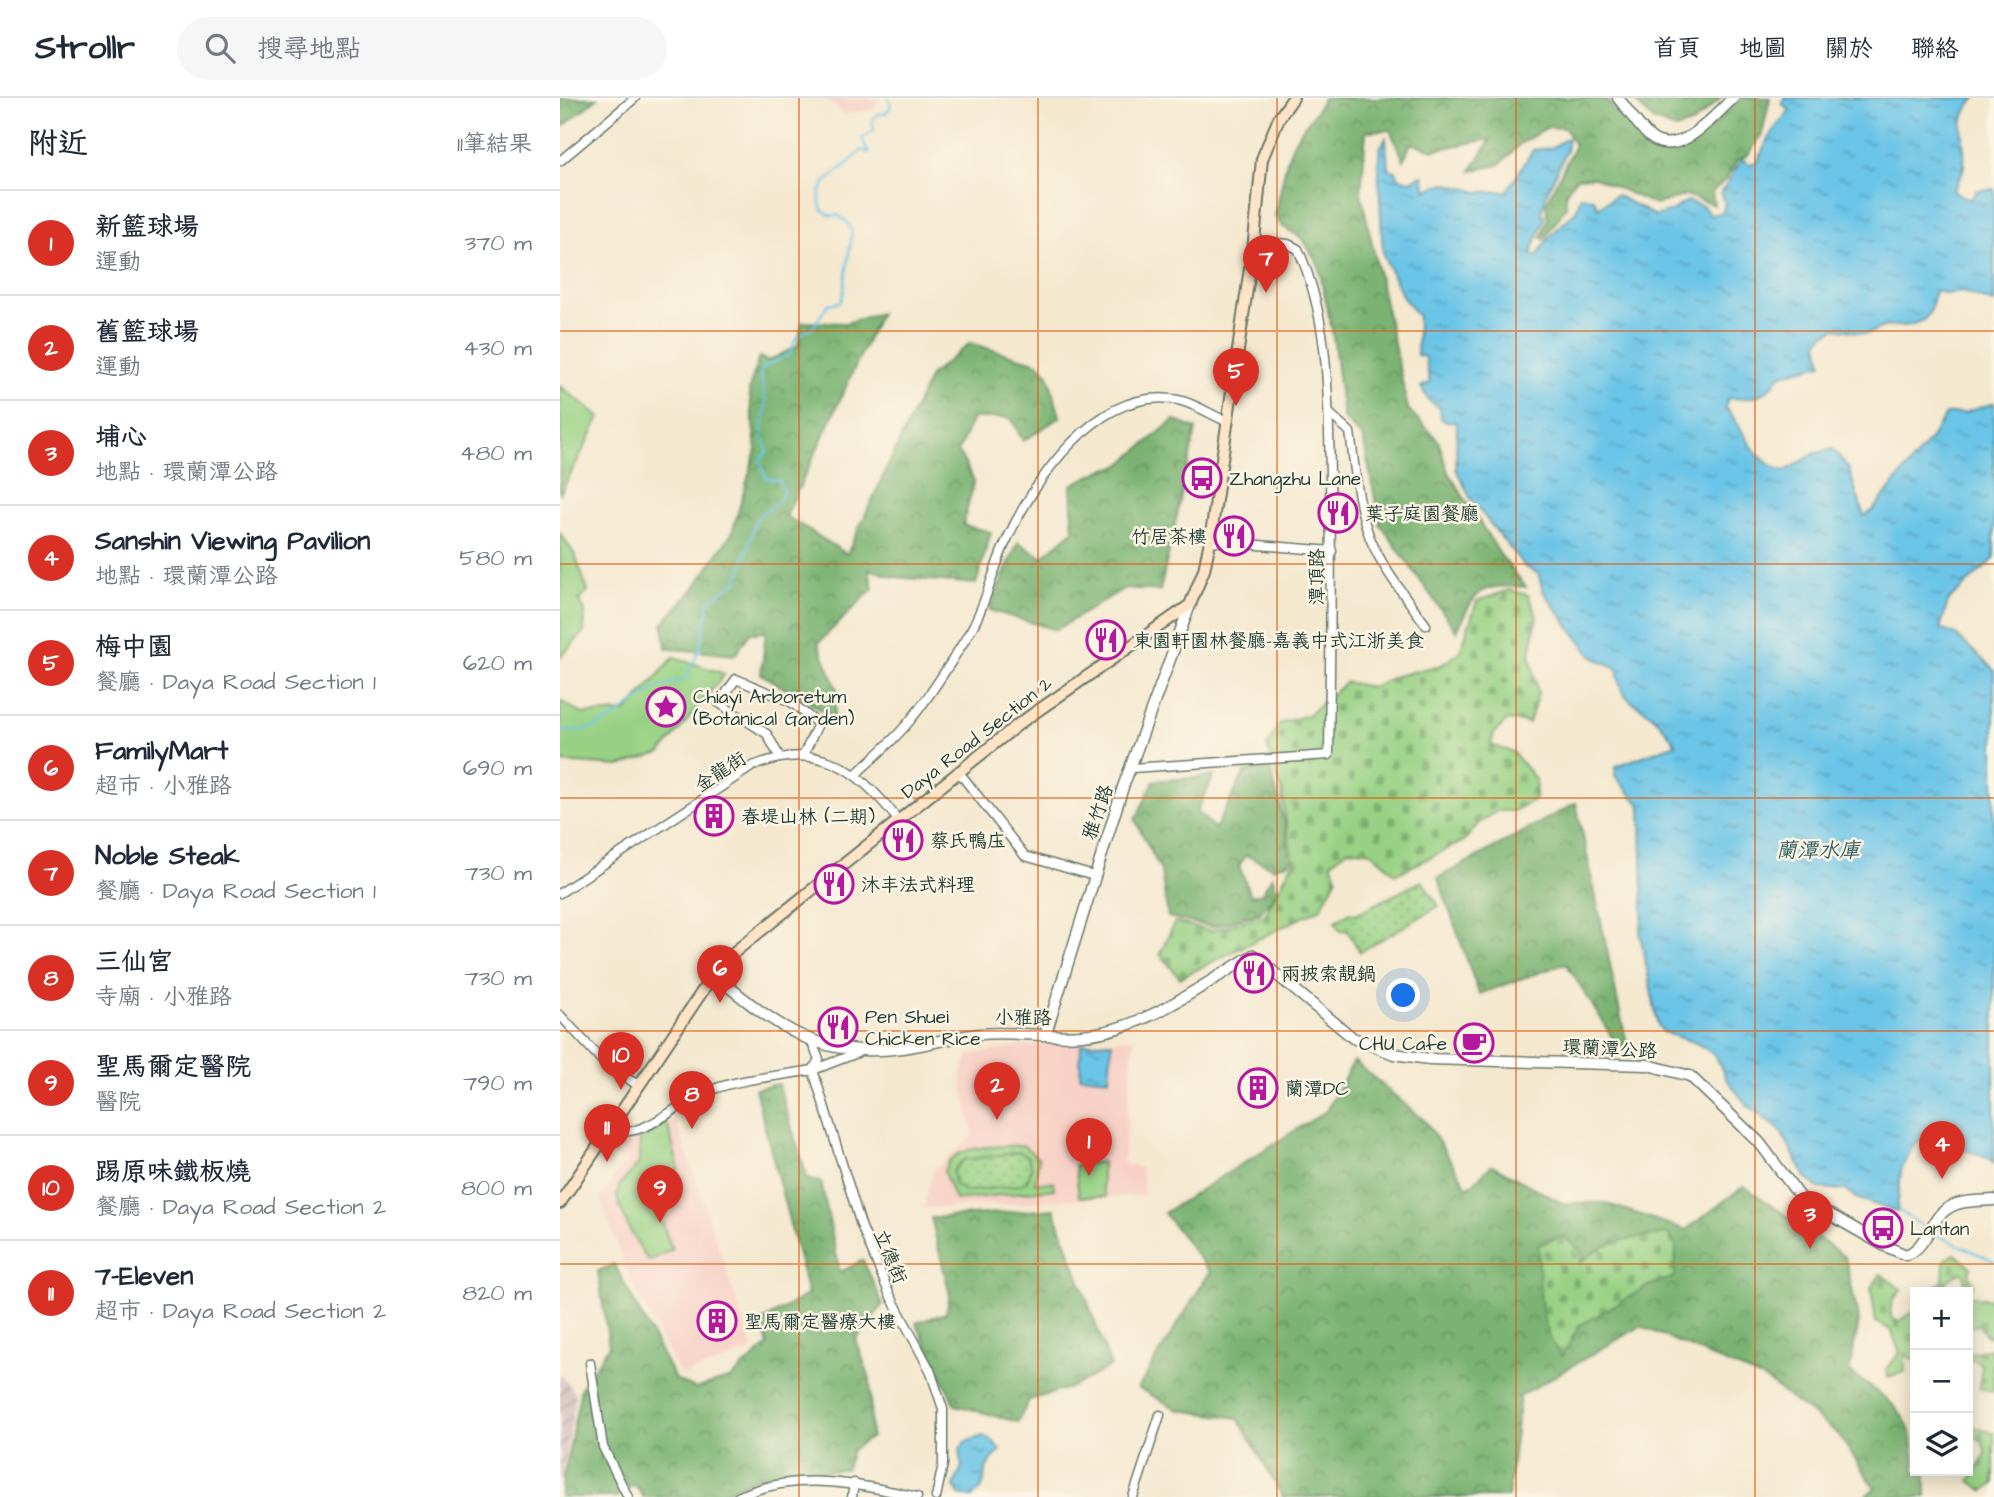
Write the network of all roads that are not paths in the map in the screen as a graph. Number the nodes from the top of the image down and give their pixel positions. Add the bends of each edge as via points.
1 (635, 98) edge
2 (1293, 98) edge
3 (1618, 98) edge
4 (1733, 98) edge
5 (560, 161) edge
6 (1254, 241) junction
7 (1329, 413) junction
8 (1226, 421) junction
9 (1210, 541) junction
10 (1332, 551) junction
11 (1190, 605) junction
12 (1426, 625) dead end
13 (779, 756) junction
14 (803, 756) junction
15 (1132, 768) junction
16 (958, 771) junction
17 (856, 774) junction
18 (898, 820) junction
19 (1094, 876) junction
20 (560, 893) edge
21 (1253, 955) joint
22 (713, 974) junction
23 (560, 1015) edge
24 (1046, 1033) junction
25 (812, 1043) junction
26 (857, 1053) junction
27 (813, 1070) junction
28 (638, 1085) junction
29 (609, 1131) junction
30 (563, 1190) edge
31 (1994, 1200) edge
32 (560, 1203) edge
33 (590, 1363) dead end
34 (1160, 1415) dead end
35 (853, 1483) junction
36 (628, 1497) edge
37 (738, 1497) edge
38 (852, 1497) edge
39 (917, 1497) edge
40 (936, 1497) edge
41 (1133, 1497) edge

1 - 5 street
2 - 6 main road via 1262,159
3 - 4 street via 1648,135 1671,144 1698,131
6 - 7 street, 潭頂路 via 1288,244 1298,249 1303,260 1325,349
6 - 8 main road
7 - 10 street, 潭頂路
7 - 12 street via 1350,432 1357,491 1370,537 1384,566
8 - 9 main road
8 - 17 street via 1180,400 1155,398 1125,403 1082,433 1031,492 973,627 914,717
9 - 10 street
9 - 11 main road
10 - 15 street, 潭頂路 via 1329,755
11 - 15 street, 雅竹路
11 - 16 main road, Daya Road Section 2
13 - 14 street, 金龍街
13 - 14 street via 767,734 719,703 736,679 791,702 818,724
13 - 20 street, 金龍街 via 753,766
14 - 17 street, 金龍街 via 836,762
15 - 19 street, 雅竹路
16 - 18 main road, Daya Road Section 2
16 - 19 street via 1025,856
17 - 18 street, 金龍街
18 - 22 main road, Daya Road Section 2 via 769,921
19 - 24 street, 雅竹路
21 - 24 street, 小雅路 via 1122,1029 1080,1036
21 - 31 street, 環蘭潭公路 via 1353,1038 1394,1054 1647,1065 1690,1076 1759,1142 1801,1198 1906,1255 1924,1241 1935,1220 1949,1207
22 - 25 street, 小雅路 via 762,1014
22 - 28 main road, Daya Road Section 2
23 - 28 street via 607,1066
24 - 26 street, 小雅路 via 980,1034
25 - 26 street, 小雅路
25 - 27 street, 立德街 via 819,1059
26 - 27 street
27 - 29 street via 711,1090 646,1128 628,1134
27 - 40 street, 立德街 via 861,1226 889,1293 930,1370 943,1409 943,1464
28 - 29 main road, Daya Road Section 2
29 - 30 main road, Daya Road Section 2
30 - 32 main road, Daya Road Section 2
33 - 36 street via 603,1447
34 - 41 street
35 - 37 street via 808,1480
35 - 38 street
35 - 39 street

